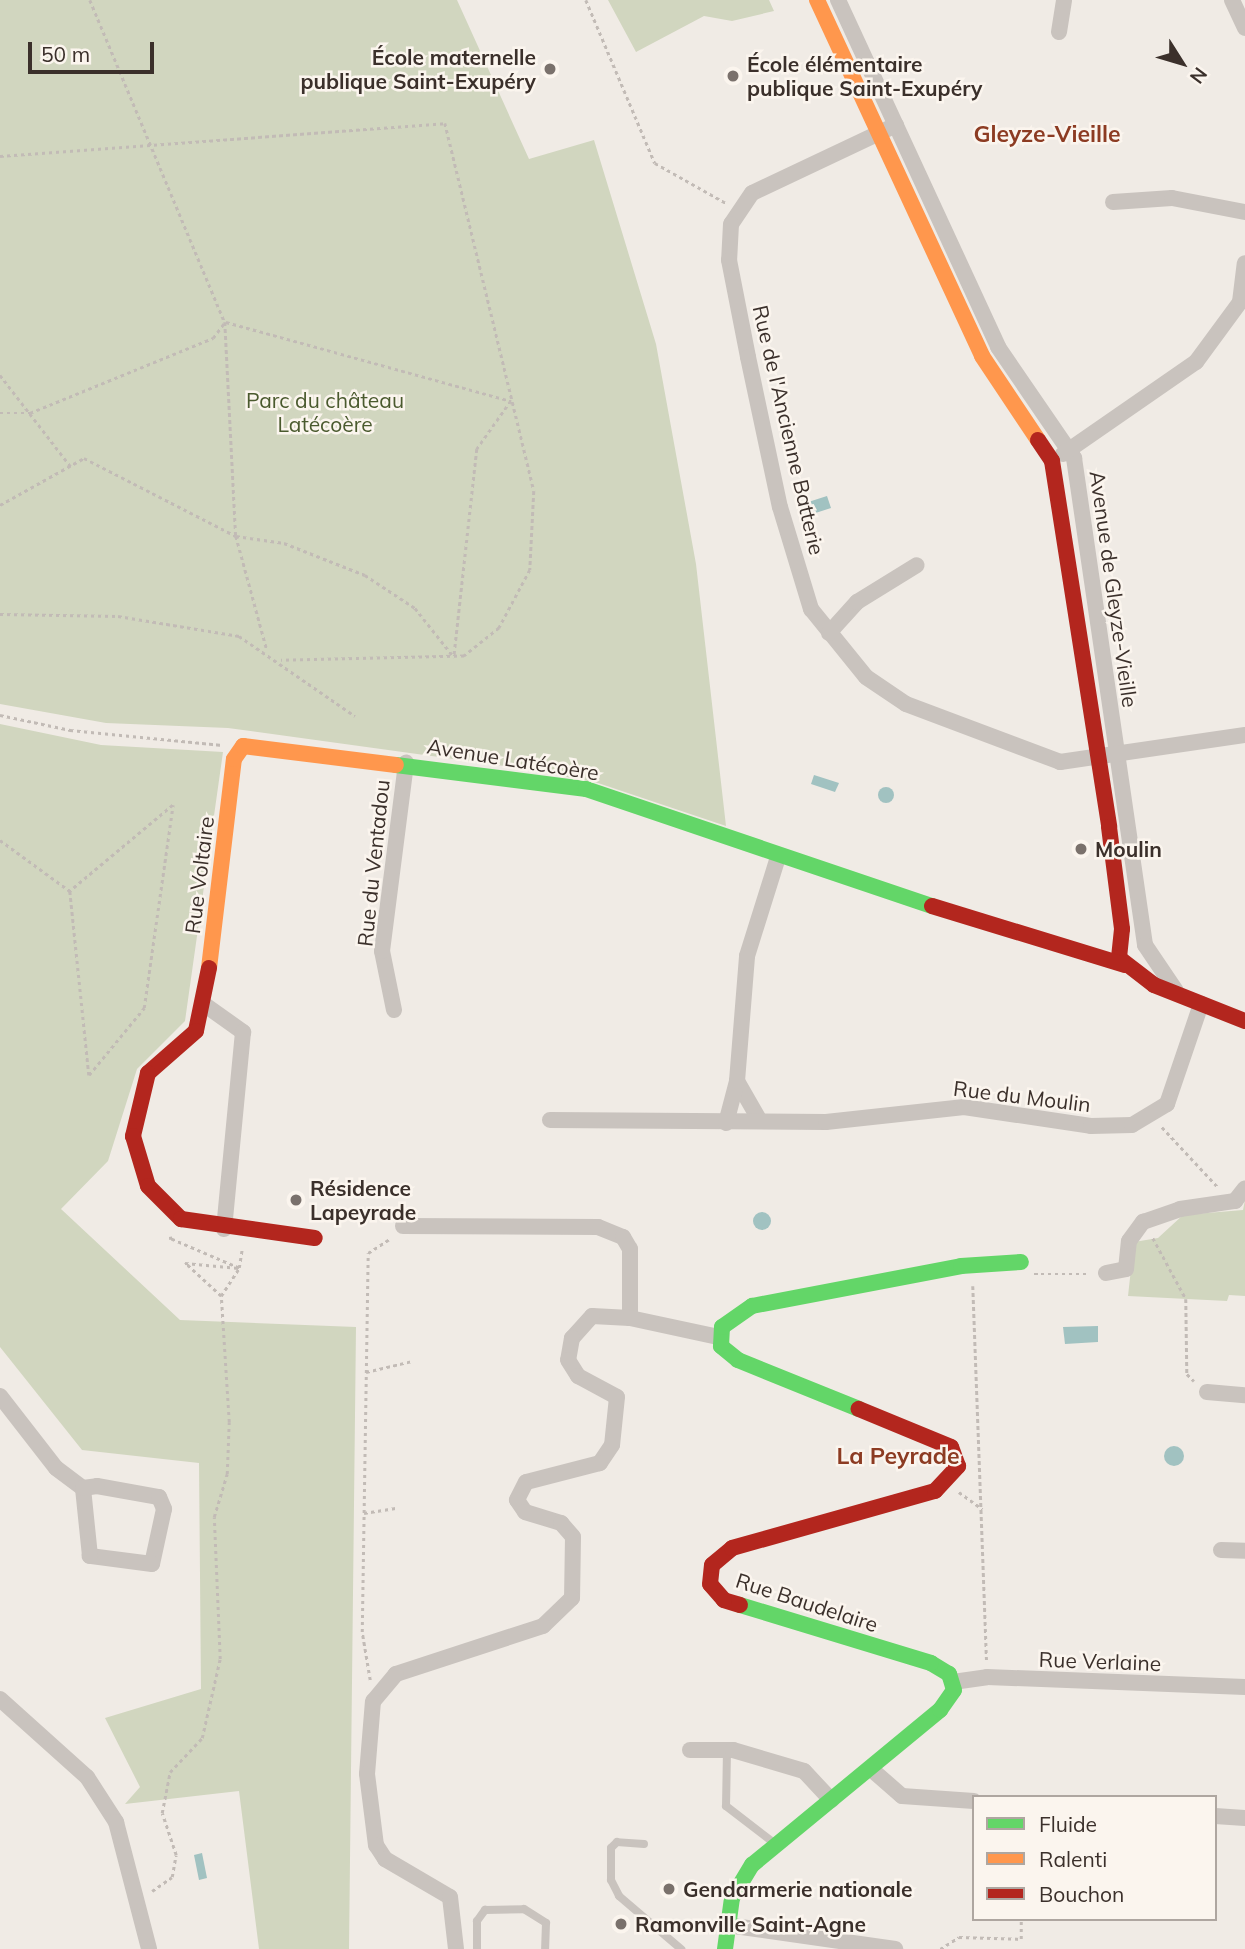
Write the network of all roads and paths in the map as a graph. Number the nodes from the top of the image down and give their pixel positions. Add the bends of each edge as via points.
1 (90, 0) edge
2 (586, 0) edge
3 (817, 0) edge
4 (838, 0) edge
5 (1064, 0) edge
6 (1232, 0) edge
7 (1245, 28) edge
8 (1059, 32) dead end
9 (896, 125) junction
10 (878, 133) junction
11 (150, 145) junction
12 (0, 156) edge
13 (1113, 202) dead end
14 (738, 208) junction
15 (1245, 212) edge
16 (1245, 263) edge
17 (225, 322) junction
18 (0, 375) edge
19 (511, 401) junction
20 (0, 413) edge
21 (30, 413) junction
22 (1070, 449) junction
23 (1052, 461) junction
24 (71, 467) junction
25 (0, 505) edge
26 (236, 536) junction
27 (917, 565) dead end
28 (0, 614) edge
29 (829, 634) junction
30 (267, 650) junction
31 (454, 657) junction
32 (281, 660) junction
33 (0, 715) edge
34 (355, 716) dead end
35 (1245, 735) edge
36 (238, 749) junction
37 (1117, 754) junction
38 (1099, 758) junction
39 (406, 763) junction
40 (0, 839) edge
41 (778, 857) junction
42 (70, 891) junction
43 (1122, 943) junction
44 (1146, 948) junction
45 (1082, 954) junction
46 (1126, 965) junction
47 (1176, 991) junction
48 (1201, 1004) junction
49 (205, 1005) junction
50 (394, 1010) dead end
51 (1245, 1021) edge
52 (737, 1081) junction
53 (1153, 1117) junction
54 (550, 1120) dead end
55 (760, 1121) junction
56 (726, 1124) junction
57 (1245, 1188) edge
58 (1222, 1204) junction
59 (1143, 1222) junction
60 (403, 1226) joint
61 (224, 1229) junction
62 (244, 1232) junction
63 (182, 1237) dead end
64 (315, 1238) dead end
65 (1021, 1262) joint
66 (972, 1265) junction
67 (239, 1268) junction
68 (1106, 1273) joint
69 (221, 1296) junction
70 (630, 1318) junction
71 (719, 1337) junction
72 (412, 1362) dead end
73 (366, 1372) junction
74 (1187, 1374) dead end
75 (1207, 1392) dead end
76 (1245, 1395) edge
77 (0, 1396) edge
78 (948, 1484) junction
79 (83, 1488) junction
80 (396, 1508) dead end
81 (982, 1508) junction
82 (364, 1513) junction
83 (1221, 1550) dead end
84 (1245, 1551) edge
85 (987, 1677) junction
86 (953, 1682) junction
87 (1245, 1687) edge
88 (0, 1699) edge
89 (373, 1701) junction
90 (690, 1749) dead end
91 (727, 1750) junction
92 (871, 1769) junction
93 (831, 1800) junction
94 (972, 1801) edge
95 (1217, 1816) edge
96 (1245, 1818) edge
97 (774, 1843) junction
98 (644, 1844) dead end
99 (162, 1889) dead end
100 (1021, 1921) edge
101 (727, 1925) junction
102 (149, 1949) edge
103 (456, 1949) edge
104 (477, 1949) edge
105 (545, 1949) edge
106 (681, 1949) edge
107 (725, 1949) edge
108 (895, 1949) edge
109 (940, 1949) edge

1 - 11 path
2 - 14 path via 655,163
3 - 10 street, Avenue de Gleyze-Vieille
4 - 9 street, Avenue de Gleyze-Vieille
5 - 8 street
6 - 7 street
9 - 10 street
9 - 22 street, Avenue de Gleyze-Vieille via 998,347
10 - 14 street via 752,193
10 - 23 street, Avenue de Gleyze-Vieille via 982,356
11 - 12 path
11 - 17 path
11 - 19 path via 445,123
13 - 15 street via 1172,198
14 - 29 street, Rue de l'Ancienne Batterie via 731,224 730,260 780,507 811,609
16 - 22 street via 1240,302 1213,344 1180,376
17 - 19 path
17 - 21 path via 214,338
17 - 26 path
18 - 21 path
19 - 31 path via 477,449
19 - 31 path via 534,491 530,570 499,628 478,649
20 - 21 path
21 - 24 path
22 - 23 street
22 - 37 street, Avenue de Gleyze-Vieille via 1098,597
23 - 38 street, Avenue de Gleyze-Vieille
24 - 25 path
24 - 26 path via 84,458
26 - 30 path
26 - 31 path via 284,543 365,575 415,608
27 - 29 street via 857,602
28 - 30 path via 192,624
29 - 38 street, Rue de l'Ancienne Batterie via 866,677 951,726 1060,762
30 - 32 path
31 - 32 path
32 - 34 path
33 - 36 path via 70,730
35 - 37 street, Rue de l'Ancienne Batterie
36 - 39 street, Avenue Latécoère via 250,745
36 - 49 street, Rue Voltaire
37 - 38 street, Rue de l'Ancienne Batterie
37 - 44 street, Avenue de Gleyze-Vieille
38 - 43 street, Avenue de Gleyze-Vieille
39 - 41 street, Avenue Latécoère via 586,789
39 - 50 street, Rue du Ventadou via 382,951
40 - 42 path
41 - 45 street, Avenue Latécoère
41 - 52 street via 747,956
42 - 42 path via 173,805 144,1008 89,1075
43 - 44 street via 1135,938
43 - 45 street
43 - 46 street
44 - 46 street via 1141,964
44 - 47 street, Avenue Latécoère
45 - 46 street, Avenue Latécoère
46 - 47 street, Avenue Latécoère via 1154,985
47 - 48 street, Avenue Latécoère
48 - 51 street, Avenue Latécoère
48 - 53 street via 1182,1070 1167,1104
49 - 61 street via 243,1032
49 - 61 street, Rue Voltaire via 196,1031 148,1073 133,1136 148,1186 181,1219
52 - 55 street
52 - 56 street
53 - 55 street, Rue du Moulin via 1091,1126 922,1108 826,1122
53 - 58 path via 1216,1183
54 - 56 street, Rue du Moulin
55 - 56 street, Rue du Moulin
57 - 58 street via 1236,1201
58 - 59 street
59 - 68 street via 1129,1241 1126,1269
59 - 74 path via 1186,1299
60 - 70 street via 598,1227 623,1237 630,1249
60 - 73 path via 368,1253
61 - 62 street, Rue Voltaire
62 - 64 street, Rue Voltaire
62 - 67 path
63 - 67 path via 169,1238
65 - 66 street
65 - 68 path via 1038,1278
66 - 71 street via 752,1306 728,1318
66 - 81 path
67 - 69 path
67 - 69 path via 185,1263
69 - 99 path via 229,1422 227,1474 214,1517 220,1659 202,1738 170,1772 165,1789 162,1813 176,1855
70 - 71 street
70 - 89 street via 592,1316 572,1338 568,1360 578,1376 617,1397 612,1445 600,1464 526,1482 517,1500 525,1512 561,1523 573,1537 572,1598 543,1626 396,1674
71 - 78 street via 738,1360 951,1447 958,1466
72 - 73 path
73 - 82 path
75 - 76 street
77 - 79 street via 56,1468
78 - 81 path
78 - 86 street, Rue Baudelaire via 732,1548 709,1575 715,1591 736,1606 932,1663
79 - 79 street via 159,1497 163,1522 152,1564 90,1556
80 - 82 path
81 - 85 path
82 - 89 path via 362,1632
83 - 84 street
85 - 86 street, Rue Verlaine
85 - 87 street, Rue Verlaine
86 - 92 street via 950,1700
88 - 102 street via 86,1777 116,1822
89 - 103 street via 368,1774 376,1845 385,1859 450,1897
90 - 91 street
91 - 93 street via 804,1771
91 - 97 lane via 726,1806
92 - 93 street
92 - 94 street via 902,1796
93 - 97 street
95 - 96 street
97 - 101 street via 741,1882
98 - 106 lane via 617,1842 611,1848 611,1880 619,1896
100 - 109 path via 1021,1939 959,1937
101 - 107 street
101 - 108 street
104 - 105 lane via 477,1921 485,1910 524,1909 546,1923

